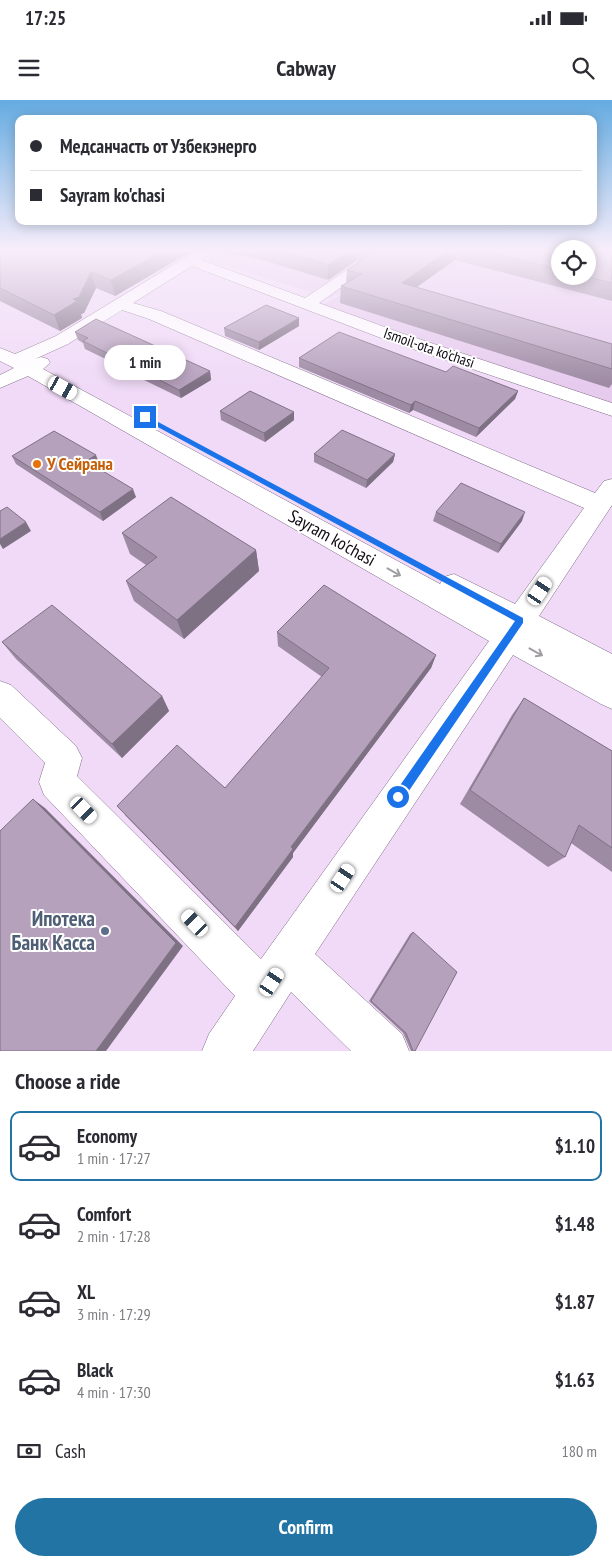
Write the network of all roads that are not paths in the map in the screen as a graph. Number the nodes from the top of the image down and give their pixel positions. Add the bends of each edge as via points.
1 (134, 295) edge
2 (284, 295) edge
3 (319, 295) edge
4 (120, 304) junction
5 (307, 304) junction
6 (0, 339) edge
7 (23, 360) edge
8 (0, 382) edge
9 (612, 410) edge
10 (606, 496) edge
11 (515, 628) junction
12 (612, 670) edge
13 (612, 694) edge
14 (0, 696) edge
15 (288, 958) junction
16 (264, 994) junction
17 (226, 1051) edge
18 (385, 1051) edge

1 - 4 street
2 - 5 street, Ismoil-ota ko'chasi
3 - 5 street
4 - 7 street
4 - 10 street via 155,315
5 - 9 street, Ismoil-ota ko'chasi
6 - 7 street, Sayram ko'chasi
7 - 8 street
7 - 11 street, Sayram ko'chasi
10 - 11 street
11 - 12 street, Sayram ko'chasi
11 -> 13 street, Sayram ko'chasi
11 - 15 street
14 - 16 street via 64,758 57,782
15 - 16 street
15 - 18 street
16 - 17 street

